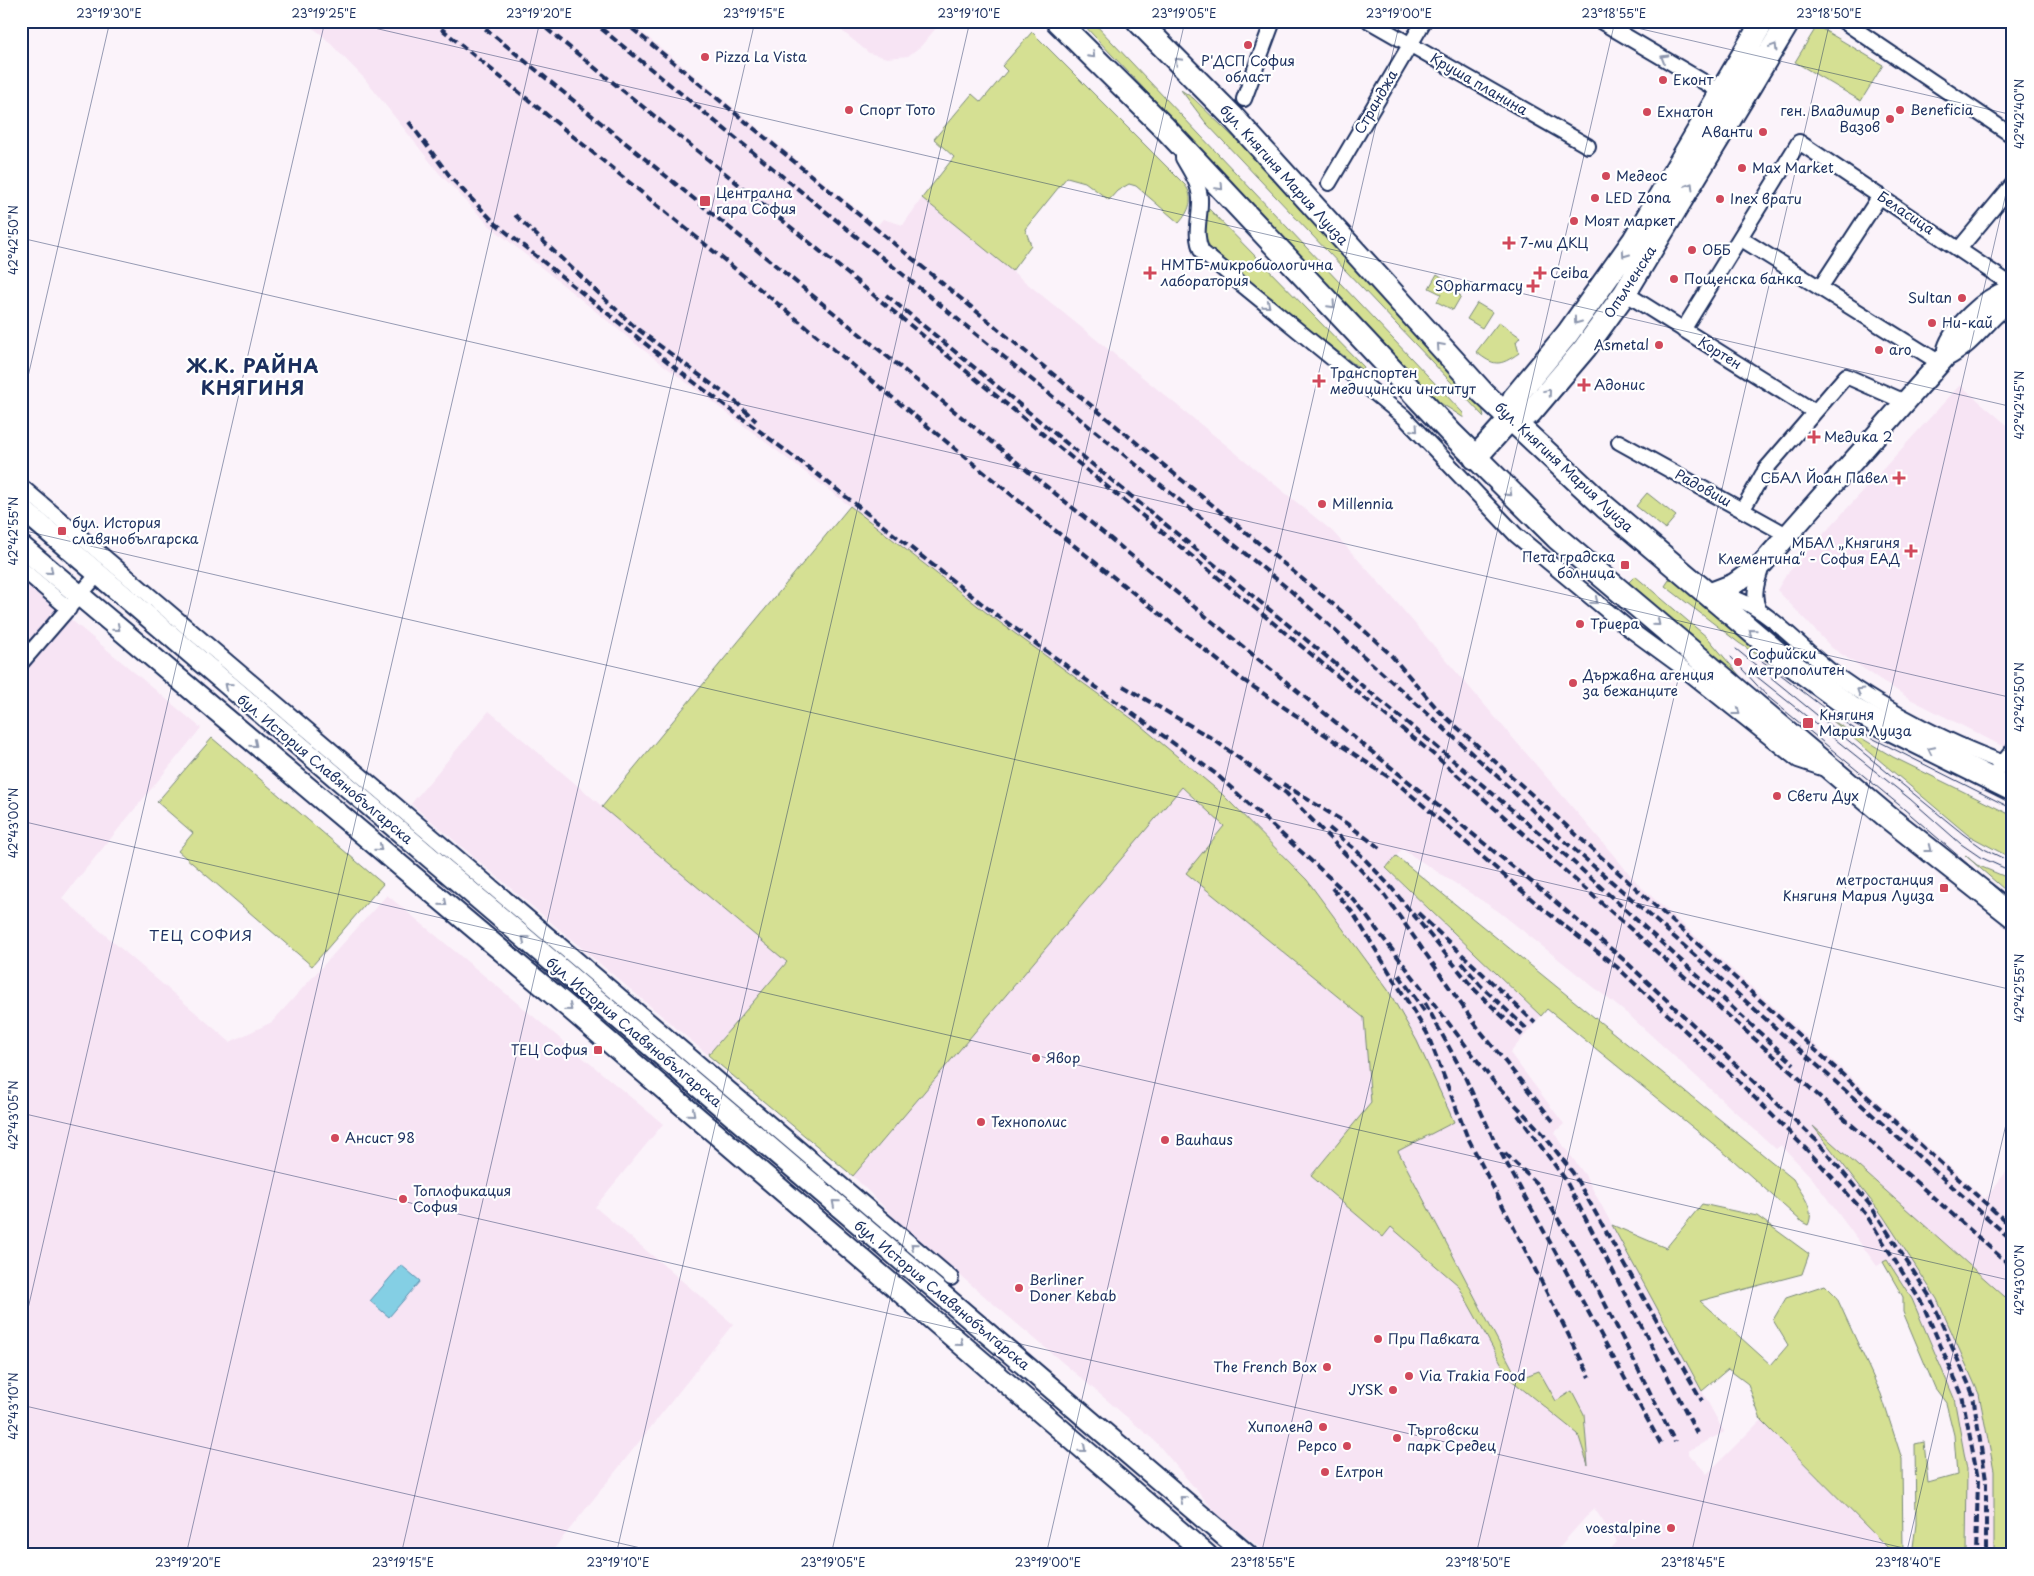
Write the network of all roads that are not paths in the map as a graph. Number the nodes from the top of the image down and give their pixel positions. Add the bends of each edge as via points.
1 (1057, 21) edge
2 (1138, 21) edge
3 (1273, 21) edge
4 (1369, 21) edge
5 (1424, 21) edge
6 (1600, 21) edge
7 (1763, 21) edge
8 (1789, 21) edge
9 (1843, 21) edge
10 (1410, 45) junction
11 (1722, 92) junction
12 (1244, 99) dead end
13 (1163, 126) junction
14 (2013, 136) edge
15 (1588, 146) dead end
16 (1329, 183) dead end
17 (2013, 184) edge
18 (1880, 196) junction
19 (1740, 238) junction
20 (1959, 249) junction
21 (2013, 286) edge
22 (1820, 288) junction
23 (2013, 292) edge
24 (1625, 294) junction
25 (2013, 298) edge
26 (1683, 330) junction
27 (1943, 359) junction
28 (1905, 402) junction
29 (1815, 412) junction
30 (1510, 419) junction
31 (1619, 442) dead end
32 (1475, 458) junction
33 (21, 486) edge
34 (21, 508) edge
35 (1743, 509) junction
36 (1787, 535) junction
37 (21, 546) edge
38 (1763, 563) junction
39 (21, 568) edge
40 (98, 574) junction
41 (1708, 594) junction
42 (74, 603) junction
43 (1759, 610) junction
44 (21, 663) edge
45 (1949, 739) junction
46 (2013, 750) edge
47 (2002, 769) edge
48 (1834, 772) junction
49 (2013, 790) edge
50 (2013, 916) edge
51 (951, 1278) dead end
52 (1207, 1555) edge
53 (1247, 1555) edge

1 -> 13 main road
30 -> 2 main road, бул. Княгиня Мария Луиза via 1456,364 1232,116
3 - 12 street
4 - 10 street, Круша планина
5 - 10 street, Странджа
11 -> 6 street
7 - 11 main road, Опълченска
24 -> 8 main road, Опълченска
9 - 14 street
10 - 15 street, Круша планина
10 - 16 street, Странджа
11 -> 30 main road, Опълченска via 1634,240 1568,333 1514,398
13 -> 32 main road
13 -> 48 street via 1196,183 1200,197 1197,242 1202,252 1404,417 1516,535 1628,628 1798,760
17 - 20 street
18 - 19 street, Беласица via 1799,142
18 - 20 street, Беласица
18 - 22 street
19 - 22 street
19 - 26 street
20 - 21 street, Беласица
22 - 27 street
23 - 27 main road via 1994,296 1980,307 1950,341
24 - 26 street, Кортен
30 -> 24 main road, Опълченска via 1530,413
25 - 27 main road via 1962,348
26 - 29 street, Кортен
27 - 28 main road
28 - 29 street via 1846,376
28 - 36 main road
29 - 35 street via 1764,472
30 - 32 main road, Опълченска
30 - 41 main road, бул. Княгиня Мария Луиза via 1605,507
31 - 35 street, Радовиш
32 -> 48 main road via 1557,538
51 -> 33 street, бул. История Славянобългарска
34 - 40 main road, бул. История Славянобългарска
35 - 36 street, Радовиш
36 - 38 main road
37 -> 42 main road, бул. История Славянобългарска
38 - 41 main road via 1734,584
38 - 43 street via 1755,593
39 - 42 street, бул. История Славянобългарска
40 - 42 street
53 -> 40 main road, бул. История Славянобългарска
41 - 43 street via 1738,599
47 -> 41 main road, бул. Княгиня Мария Луиза via 1850,707 1787,661
42 - 44 street
42 -> 52 main road, бул. История Славянобългарска via 567,1006
45 -> 43 street via 1837,676
45 - 47 street
45 - 47 street
46 - 47 street
47 - 49 main road, бул. Княгиня Мария Луиза
48 -> 50 main road

